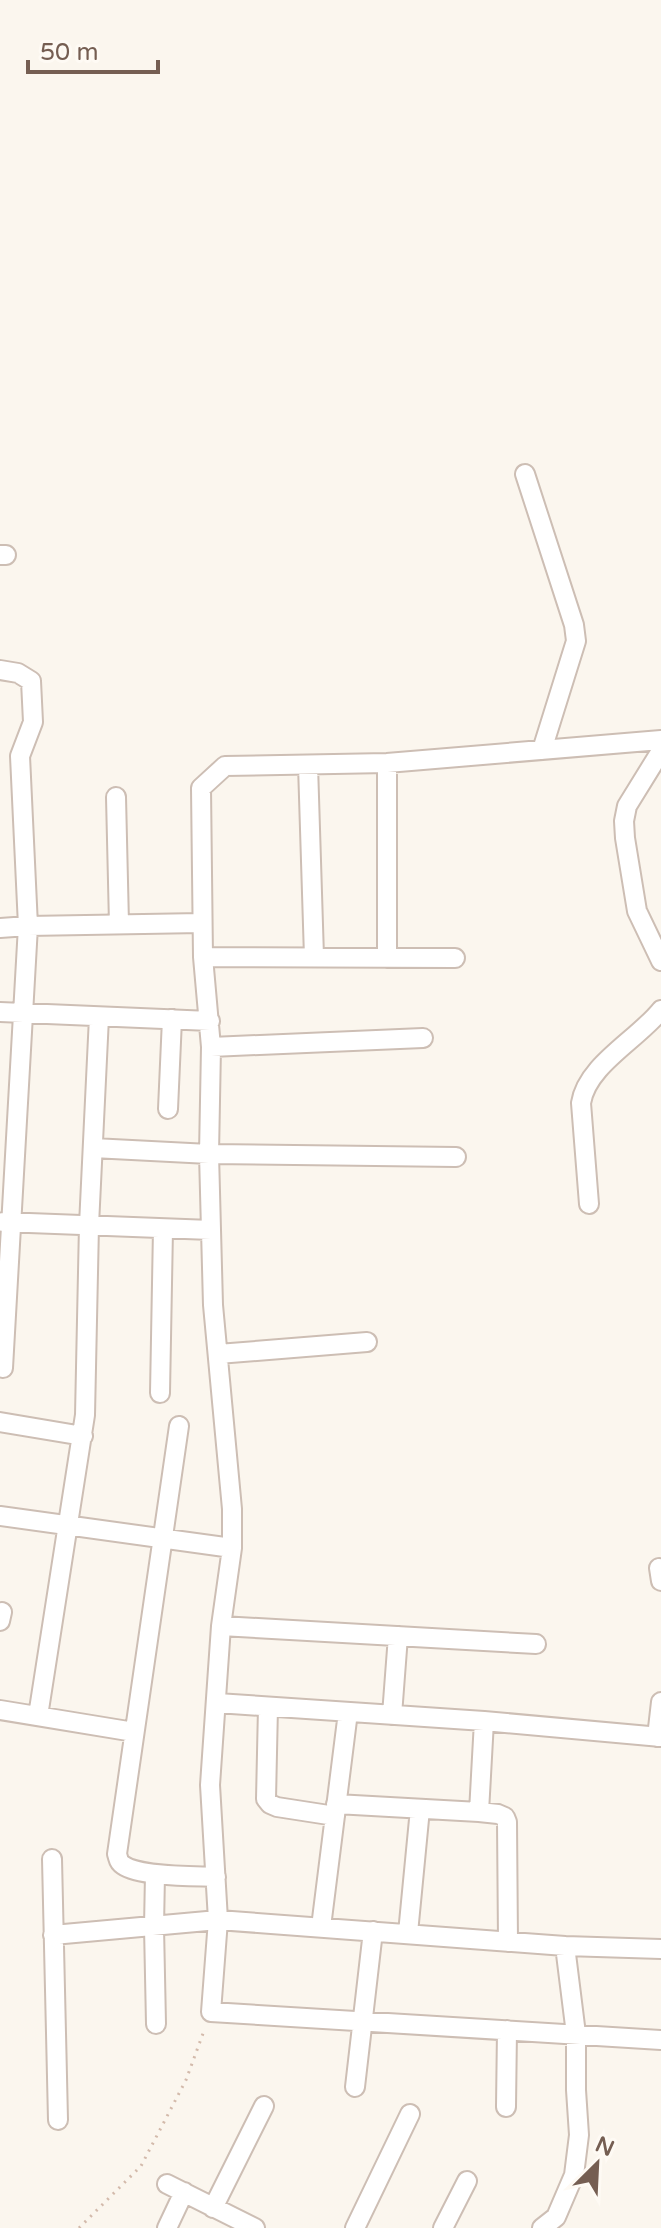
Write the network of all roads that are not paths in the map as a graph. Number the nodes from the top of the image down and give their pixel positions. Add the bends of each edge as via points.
1 (525, 474) dead end
2 (0, 670) edge
3 (661, 740) edge
4 (542, 750) junction
5 (661, 751) edge
6 (387, 763) junction
7 (308, 765) junction
8 (116, 797) dead end
9 (201, 923) junction
10 (119, 924) junction
11 (28, 926) junction
12 (0, 928) edge
13 (203, 957) junction
14 (314, 957) junction
15 (387, 958) junction
16 (455, 958) dead end
17 (661, 961) edge
18 (661, 1010) edge
19 (0, 1012) edge
20 (22, 1013) junction
21 (99, 1017) junction
22 (172, 1019) junction
23 (210, 1021) junction
24 (423, 1038) dead end
25 (211, 1047) junction
26 (168, 1109) dead end
27 (93, 1148) junction
28 (209, 1154) junction
29 (456, 1157) dead end
30 (589, 1204) dead end
31 (6, 1222) edge
32 (89, 1225) junction
33 (163, 1229) junction
34 (211, 1230) junction
35 (367, 1342) dead end
36 (218, 1354) junction
37 (3, 1368) dead end
38 (160, 1393) dead end
39 (0, 1422) edge
40 (179, 1426) dead end
41 (83, 1436) junction
42 (0, 1516) edge
43 (67, 1525) junction
44 (163, 1539) junction
45 (232, 1548) junction
46 (221, 1626) junction
47 (398, 1636) junction
48 (536, 1644) dead end
49 (661, 1702) edge
50 (217, 1703) junction
51 (268, 1707) junction
52 (0, 1710) edge
53 (348, 1712) junction
54 (392, 1715) junction
55 (38, 1716) junction
56 (484, 1721) junction
57 (134, 1732) junction
58 (659, 1737) edge
59 (420, 1809) junction
60 (336, 1810) junction
61 (479, 1812) junction
62 (52, 1859) dead end
63 (155, 1874) junction
64 (216, 1877) junction
65 (218, 1920) junction
66 (154, 1927) junction
67 (321, 1927) junction
68 (373, 1931) junction
69 (408, 1933) junction
70 (53, 1935) junction
71 (508, 1942) junction
72 (565, 1946) junction
73 (661, 1949) edge
74 (363, 2021) junction
75 (156, 2024) dead end
76 (507, 2030) junction
77 (576, 2034) junction
78 (661, 2040) edge
79 (355, 2087) dead end
80 (264, 2106) dead end
81 (506, 2107) dead end
82 (410, 2114) dead end
83 (58, 2120) dead end
84 (467, 2181) dead end
85 (167, 2184) dead end
86 (184, 2192) junction
87 (213, 2208) junction
88 (167, 2228) edge
89 (255, 2228) edge
90 (355, 2228) edge
91 (443, 2228) edge
92 (542, 2228) edge

1 - 4 street via 576,641
2 - 11 street via 31,681 33,722 20,756
3 - 4 street
4 - 6 street
5 - 17 street via 627,806 624,821 637,911
6 - 7 street
6 - 15 street
7 - 9 street via 225,766 201,788
7 - 14 street
8 - 10 street
9 - 10 street
9 - 13 street
10 - 11 street
11 - 12 street
11 - 20 street
13 - 14 street
13 - 23 street
14 - 15 street
15 - 16 street
18 - 30 street via 594,1074 583,1092
19 - 20 street
20 - 21 street
20 - 31 street
21 - 22 street
21 - 27 street
22 - 23 street
22 - 26 street
23 - 25 street
24 - 25 street
25 - 28 street
27 - 28 street
27 - 32 street
28 - 29 street
28 - 34 street
31 - 32 street
31 - 37 street
32 - 33 street
32 - 41 street
33 - 34 street
33 - 38 street
34 - 36 street
35 - 36 street
36 - 45 street
39 - 41 street
40 - 44 street
41 - 43 street
42 - 43 street
43 - 44 street
43 - 55 street
44 - 45 street
44 - 57 street
45 - 46 street
46 - 47 street
46 - 50 street
47 - 48 street
47 - 54 street
49 - 58 street
50 - 51 street
50 - 64 street via 210,1785
51 - 53 street
51 - 60 street via 266,1799 277,1807
52 - 55 street
53 - 54 street
53 - 60 street
54 - 56 street
55 - 57 street
56 - 58 street
56 - 61 street
57 - 63 street via 117,1854 127,1868
59 - 60 street
59 - 61 street
59 - 69 street
60 - 67 street
61 - 71 street via 498,1814 507,1822
62 - 70 street
63 - 64 street
63 - 66 street
64 - 65 street
65 - 66 street
65 - 67 street
65 - 74 street via 211,2012
66 - 70 street
66 - 75 street
67 - 68 street
68 - 69 street
68 - 74 street
69 - 71 street
70 - 83 street
71 - 72 street
72 - 73 street
72 - 77 street
74 - 76 street
74 - 79 street
76 - 77 street
76 - 81 street
77 - 78 street
77 - 92 street via 579,2135 574,2175 556,2217
80 - 87 street
82 - 90 street
84 - 91 street
85 - 86 street
86 - 87 street
86 - 88 street
87 - 89 street

